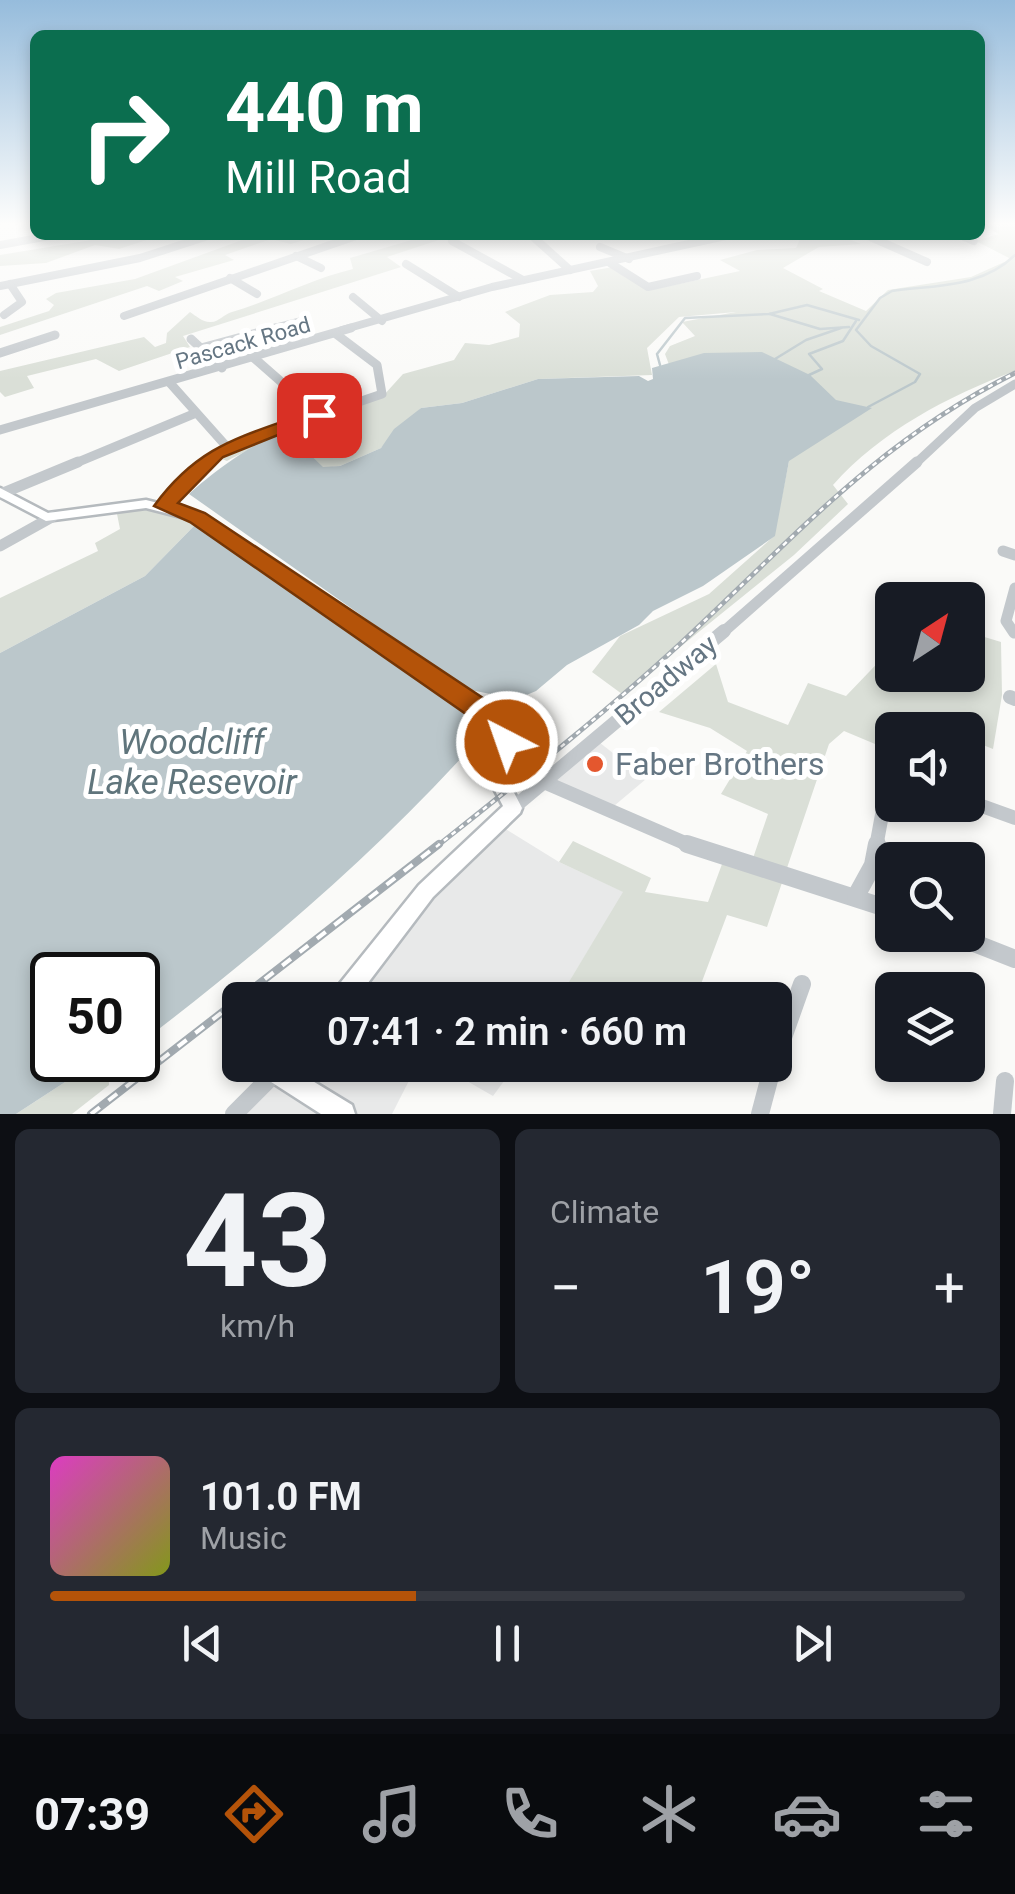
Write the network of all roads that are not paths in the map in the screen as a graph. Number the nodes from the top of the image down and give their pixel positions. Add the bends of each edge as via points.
1 (55, 275) edge
2 (239, 275) edge
3 (424, 275) edge
4 (514, 275) edge
5 (547, 275) edge
6 (628, 275) edge
7 (698, 276) dead end
8 (230, 278) junction
9 (523, 280) junction
10 (5, 285) edge
11 (257, 294) dead end
12 (354, 297) dead end
13 (459, 297) junction
14 (4, 315) dead end
15 (124, 316) dead end
16 (382, 320) junction
17 (300, 321) dead end
18 (336, 334) junction
19 (55, 335) dead end
20 (190, 338) dead end
21 (201, 348) junction
22 (0, 353) edge
23 (254, 358) junction
24 (222, 368) junction
25 (170, 383) junction
26 (1015, 384) edge
27 (196, 413) junction
28 (319, 415) junction
29 (0, 430) edge
30 (227, 447) junction
31 (2, 492) edge
32 (164, 506) junction
33 (52, 517) junction
34 (0, 546) edge
35 (1015, 588) edge
36 (1014, 633) edge
37 (544, 782) junction
38 (985, 807) edge
39 (513, 808) junction
40 (1015, 818) edge
41 (881, 822) edge
42 (856, 896) junction
43 (875, 903) edge
44 (985, 948) edge
45 (1015, 960) edge
46 (355, 982) edge
47 (802, 984) dead end
48 (792, 1012) edge
49 (1005, 1080) dead end
50 (267, 1082) edge
51 (298, 1082) edge
52 (769, 1082) edge
53 (234, 1114) edge
54 (343, 1114) edge
55 (760, 1114) edge
56 (1002, 1114) edge

1 - 10 street
2 - 8 street
3 - 13 street
4 - 9 street
5 - 9 street, Pascack Road
6 - 7 street via 648,288
8 - 11 street
8 - 15 street
9 - 13 street, Pascack Road
10 - 14 street via 22,302
12 - 16 street
13 - 16 street, Pascack Road
16 - 18 street, Pascack Road
17 - 21 street
18 - 23 street, Pascack Road
18 - 28 street via 376,362 384,392
19 - 22 street
20 - 21 street
21 - 24 street
23 - 24 street, Pascack Road
23 - 28 street
24 - 25 street, Pascack Road
25 - 27 street
25 - 29 street, Pascack Road
26 - 37 street, Broadway via 964,418 826,546
27 - 30 street
27 - 31 street
28 - 30 street
30 - 32 street via 196,468
31 - 33 main road
32 - 33 main road
32 - 39 main road via 198,517 506,734 500,783
33 - 34 street
35 - 36 street via 1006,621
37 - 39 street, Broadway
37 - 42 street via 689,847
38 - 40 street
39 - 46 main road, Broadway via 426,892
41 - 42 street via 873,865
42 - 43 street
44 - 45 street
47 - 48 street
49 - 56 street
50 - 53 street
51 - 54 main road
52 - 55 street

